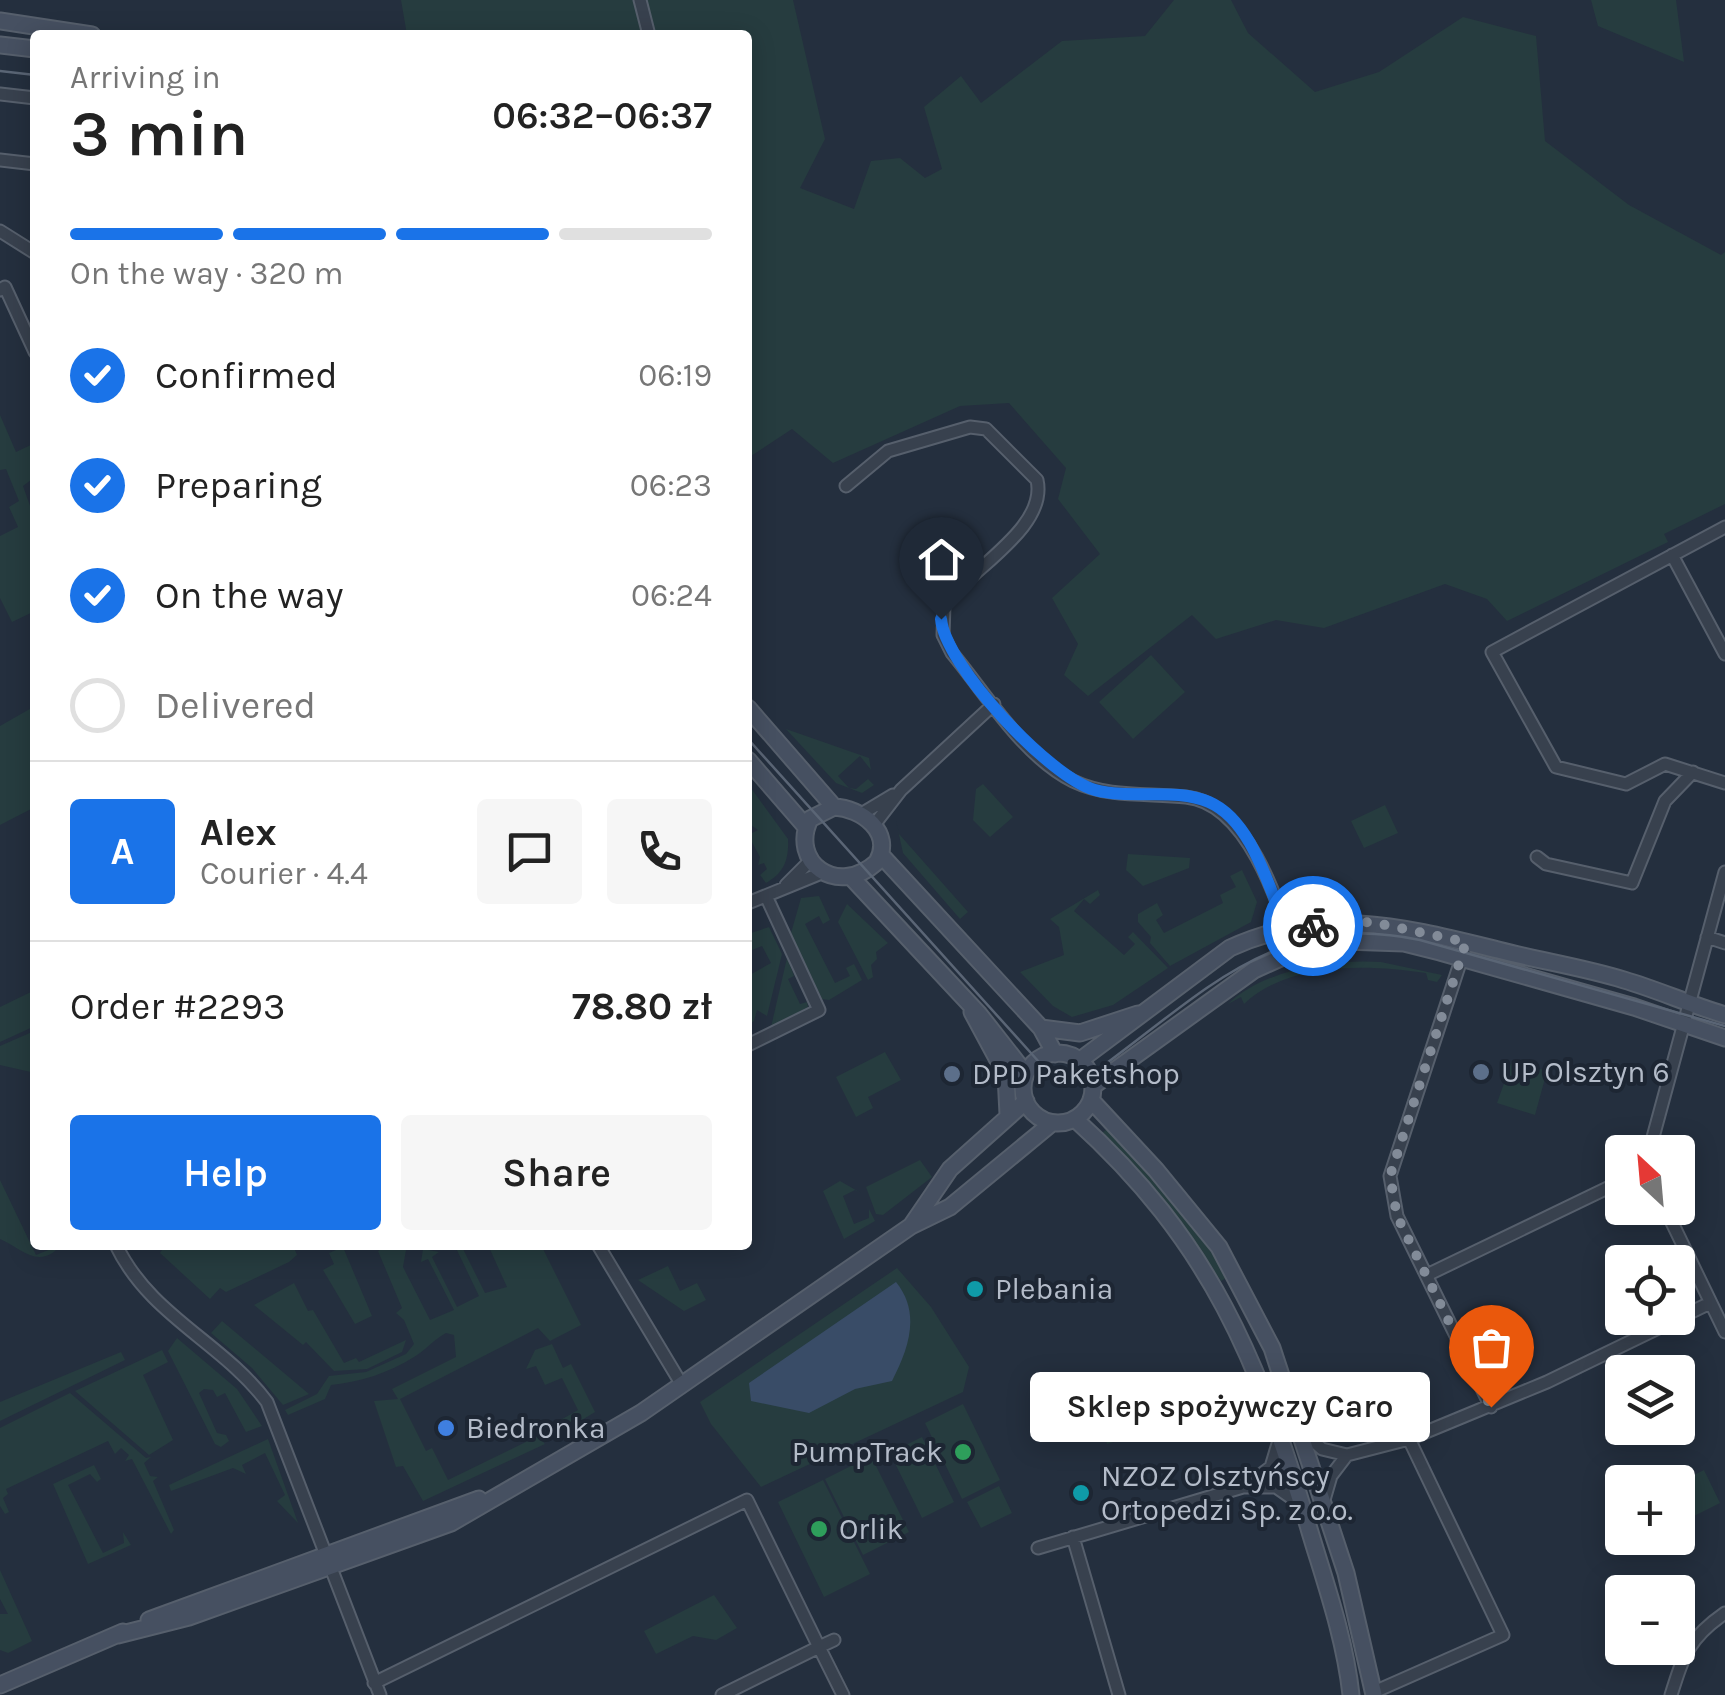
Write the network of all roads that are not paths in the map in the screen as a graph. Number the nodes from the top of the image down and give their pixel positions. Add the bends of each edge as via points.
1 (640, 0) edge
2 (0, 22) edge
3 (57, 30) edge
4 (648, 30) edge
5 (0, 45) edge
6 (30, 48) edge
7 (0, 94) edge
8 (30, 97) edge
9 (0, 160) edge
10 (30, 163) edge
11 (0, 231) edge
12 (30, 250) edge
13 (0, 290) edge
14 (30, 341) edge
15 (846, 486) dead end
16 (1725, 527) edge
17 (1672, 555) junction
18 (1725, 654) edge
19 (994, 704) junction
20 (752, 713) edge
21 (752, 765) edge
22 (1693, 772) junction
23 (1725, 783) edge
24 (834, 807) junction
25 (868, 819) junction
26 (806, 827) junction
27 (882, 855) junction
28 (1537, 857) dead end
29 (812, 859) junction
30 (824, 872) junction
31 (1725, 872) edge
32 (852, 878) junction
33 (780, 891) junction
34 (766, 896) junction
35 (752, 901) edge
36 (1287, 930) junction
37 (1707, 938) junction
38 (1725, 942) edge
39 (1464, 950) junction
40 (1294, 952) junction
41 (1689, 1001) junction
42 (969, 1004) junction
43 (1142, 1013) junction
44 (1725, 1015) edge
45 (1682, 1026) junction
46 (1042, 1028) junction
47 (1725, 1038) edge
48 (752, 1043) edge
49 (1055, 1054) junction
50 (1079, 1061) junction
51 (1026, 1074) junction
52 (1092, 1093) junction
53 (1026, 1101) junction
54 (1008, 1114) junction
55 (1075, 1118) junction
56 (1052, 1123) junction
57 (1653, 1135) edge
58 (1605, 1190) edge
59 (1673, 1225) edge
60 (911, 1226) junction
61 (119, 1250) edge
62 (601, 1250) edge
63 (1426, 1276) junction
64 (1710, 1303) junction
65 (1250, 1304) junction
66 (1231, 1313) junction
67 (1725, 1332) edge
68 (682, 1384) junction
69 (1491, 1407) junction
70 (1302, 1431) junction
71 (1280, 1437) junction
72 (1409, 1439) junction
73 (1347, 1456) junction
74 (1243, 1487) junction
75 (1324, 1500) junction
76 (1303, 1507) junction
77 (1073, 1537) junction
78 (1038, 1548) dead end
79 (328, 1562) junction
80 (1725, 1613) edge
81 (1360, 1621) junction
82 (1338, 1627) junction
83 (834, 1640) dead end
84 (819, 1647) junction
85 (6, 1682) edge
86 (377, 1689) edge
87 (1374, 1694) edge
88 (722, 1695) edge
89 (844, 1695) edge
90 (1119, 1695) edge
91 (1351, 1695) edge
92 (1671, 1695) edge

1 - 4 street
2 - 3 main road
5 - 6 main road
7 - 8 street
9 - 10 street
11 - 12 street
13 - 14 street via 5,287
15 - 19 street via 888,452 970,427 986,429 1038,480 1040,492 1026,525 952,594 941,619 952,653
16 - 17 street
17 - 18 street
17 - 22 street via 1492,652 1556,767 1613,784 1665,764
19 - 25 street
19 - 36 street via 1070,779 1096,790 1190,797 1218,808 1249,843
20 - 24 main road
21 - 26 main road
22 - 23 street
22 - 28 street via 1665,800 1632,883
24 - 25 main road
24 - 26 main road via 814,815
25 - 27 main road
26 - 29 main road
27 - 32 main road
27 - 46 main road
29 - 30 main road
29 - 33 street
30 - 32 main road via 837,880
30 - 33 street
31 - 37 street
32 - 42 main road
33 - 34 street
34 - 35 street
34 - 48 street via 819,1010
36 - 39 main road via 1371,922
36 - 40 street
36 - 43 main road via 1230,948
37 - 38 street
37 - 41 street
39 - 40 main road via 1365,940
39 - 41 main road via 1546,958
39 - 45 main road
39 - 63 street via 1390,1176 1397,1216
40 - 52 main road via 1239,980
41 - 44 main road
41 - 45 street
42 - 51 main road
42 - 54 main road via 1006,1074
43 - 46 main road via 1080,1034
43 - 50 main road
45 - 47 main road
45 - 57 street
46 - 49 main road
49 - 50 main road
49 - 51 main road
50 - 52 main road
51 - 53 main road
52 - 55 main road
52 - 65 main road via 1214,1240
53 - 54 main road
53 - 56 main road
54 - 60 main road via 950,1169
55 - 56 main road
55 - 66 main road via 1167,1218
56 - 60 main road via 950,1207
58 - 63 street
59 - 64 street
60 - 68 main road
61 - 79 street via 168,1316 239,1368 267,1402
62 - 68 street
63 - 69 street
64 - 67 street
64 - 69 street
65 - 66 main road
65 - 70 main road
66 - 71 main road
68 - 79 main road via 450,1523
69 - 72 street
70 - 73 street via 1322,1450
70 - 75 main road
71 - 74 street via 1270,1467
71 - 76 main road
72 - 73 street
72 - 87 street via 1503,1635
73 - 75 street
74 - 76 street via 1276,1487
74 - 77 street
75 - 81 main road
76 - 82 main road
77 - 78 street
77 - 90 street
79 - 85 main road via 182,1605
79 - 86 street
80 - 92 street via 1698,1631
81 - 82 main road
81 - 87 main road
82 - 91 main road
83 - 84 street
84 - 86 street via 747,1500
84 - 88 street
84 - 89 street

